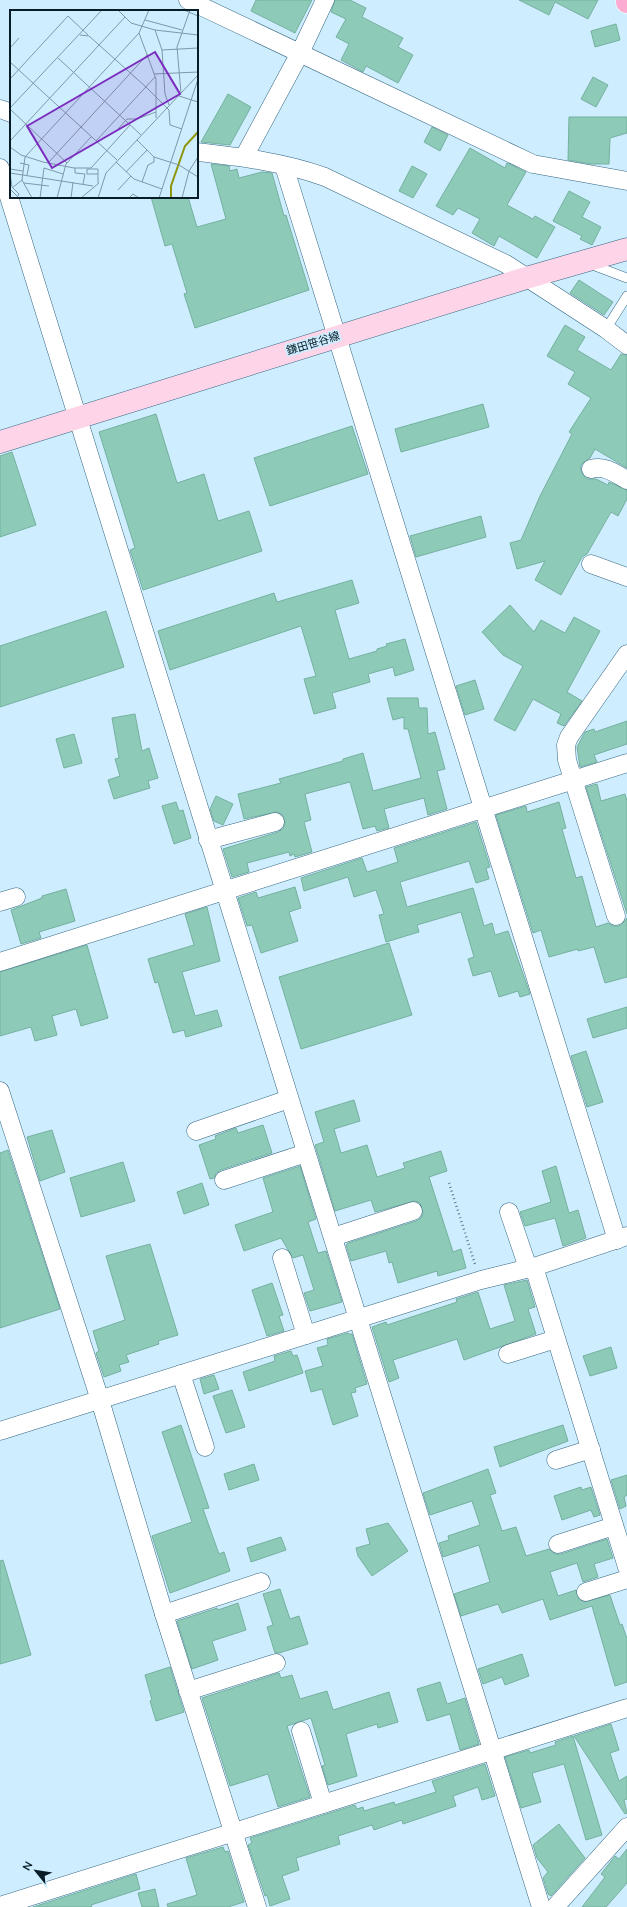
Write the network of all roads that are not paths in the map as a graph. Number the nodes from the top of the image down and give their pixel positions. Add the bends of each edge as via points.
1 (188, 0) edge
2 (325, 0) edge
3 (300, 53) junction
4 (0, 109) edge
5 (10, 113) edge
6 (198, 152) edge
7 (244, 158) junction
8 (284, 166) junction
9 (0, 168) edge
10 (627, 181) edge
11 (627, 249) edge
12 (583, 262) junction
13 (526, 278) junction
14 (627, 278) edge
15 (627, 296) edge
16 (606, 329) junction
17 (337, 336) junction
18 (627, 345) edge
19 (78, 417) junction
20 (0, 442) edge
21 (591, 469) dead end
22 (627, 480) edge
23 (590, 564) dead end
24 (627, 577) edge
25 (627, 654) edge
26 (627, 763) edge
27 (574, 780) junction
28 (484, 808) junction
29 (276, 822) dead end
30 (208, 840) junction
31 (224, 890) junction
32 (616, 916) dead end
33 (0, 962) edge
34 (0, 1091) edge
35 (289, 1099) junction
36 (196, 1131) dead end
37 (306, 1153) junction
38 (224, 1180) dead end
39 (413, 1211) dead end
40 (509, 1212) dead end
41 (333, 1237) junction
42 (622, 1238) edge
43 (282, 1258) dead end
44 (531, 1268) junction
45 (358, 1318) junction
46 (306, 1335) junction
47 (556, 1339) junction
48 (508, 1354) dead end
49 (181, 1374) junction
50 (100, 1400) junction
51 (0, 1431) edge
52 (205, 1447) dead end
53 (591, 1449) junction
54 (556, 1460) dead end
55 (618, 1520) edge
56 (558, 1544) dead end
57 (627, 1567) edge
58 (627, 1579) edge
59 (261, 1582) dead end
60 (586, 1592) dead end
61 (164, 1614) junction
62 (276, 1663) dead end
63 (188, 1691) junction
64 (627, 1708) edge
65 (301, 1731) dead end
66 (493, 1750) junction
67 (323, 1804) junction
68 (627, 1827) edge
69 (234, 1832) junction
70 (0, 1906) edge
71 (257, 1907) edge
72 (541, 1907) edge
73 (556, 1907) edge

1 - 3 street
2 - 3 street
3 - 7 street
3 - 10 street via 533,164
4 - 5 street
6 - 7 street
7 - 8 street
8 - 13 street via 313,173 357,192 506,264
8 - 17 street
9 - 19 street
11 - 12 street, 鎌田笹谷線
12 - 13 street, 鎌田笹谷線
12 - 14 lane
13 - 16 street
13 - 17 street, 鎌田笹谷線
15 - 16 lane
16 - 18 street
17 - 19 street, 鎌田笹谷線
17 - 28 street
19 - 20 street, 鎌田笹谷線
19 - 30 street
21 - 22 street via 597,467 609,470
23 - 24 street
25 - 27 street via 567,742 567,760
26 - 27 street
27 - 28 street
27 - 32 street
28 - 31 street
28 - 42 street
29 - 30 street
30 - 31 street
31 - 33 street
31 - 35 street
34 - 50 street
35 - 36 street
35 - 37 street
37 - 38 street
37 - 41 street
39 - 41 street
40 - 44 street
41 - 45 street
42 - 44 street
43 - 46 street
44 - 45 street via 481,1280
44 - 47 street
45 - 46 street
45 - 66 street
46 - 49 street
47 - 48 street
47 - 53 street
49 - 50 street
49 - 52 street
50 - 51 street
50 - 61 street
53 - 54 street
53 - 55 street
55 - 56 street
55 - 57 street
58 - 60 street
59 - 61 street
61 - 63 street
62 - 63 street
63 - 69 street
64 - 66 street
65 - 67 street
66 - 67 street
66 - 72 street
67 - 69 street
68 - 73 street
69 - 70 street
69 - 71 street

